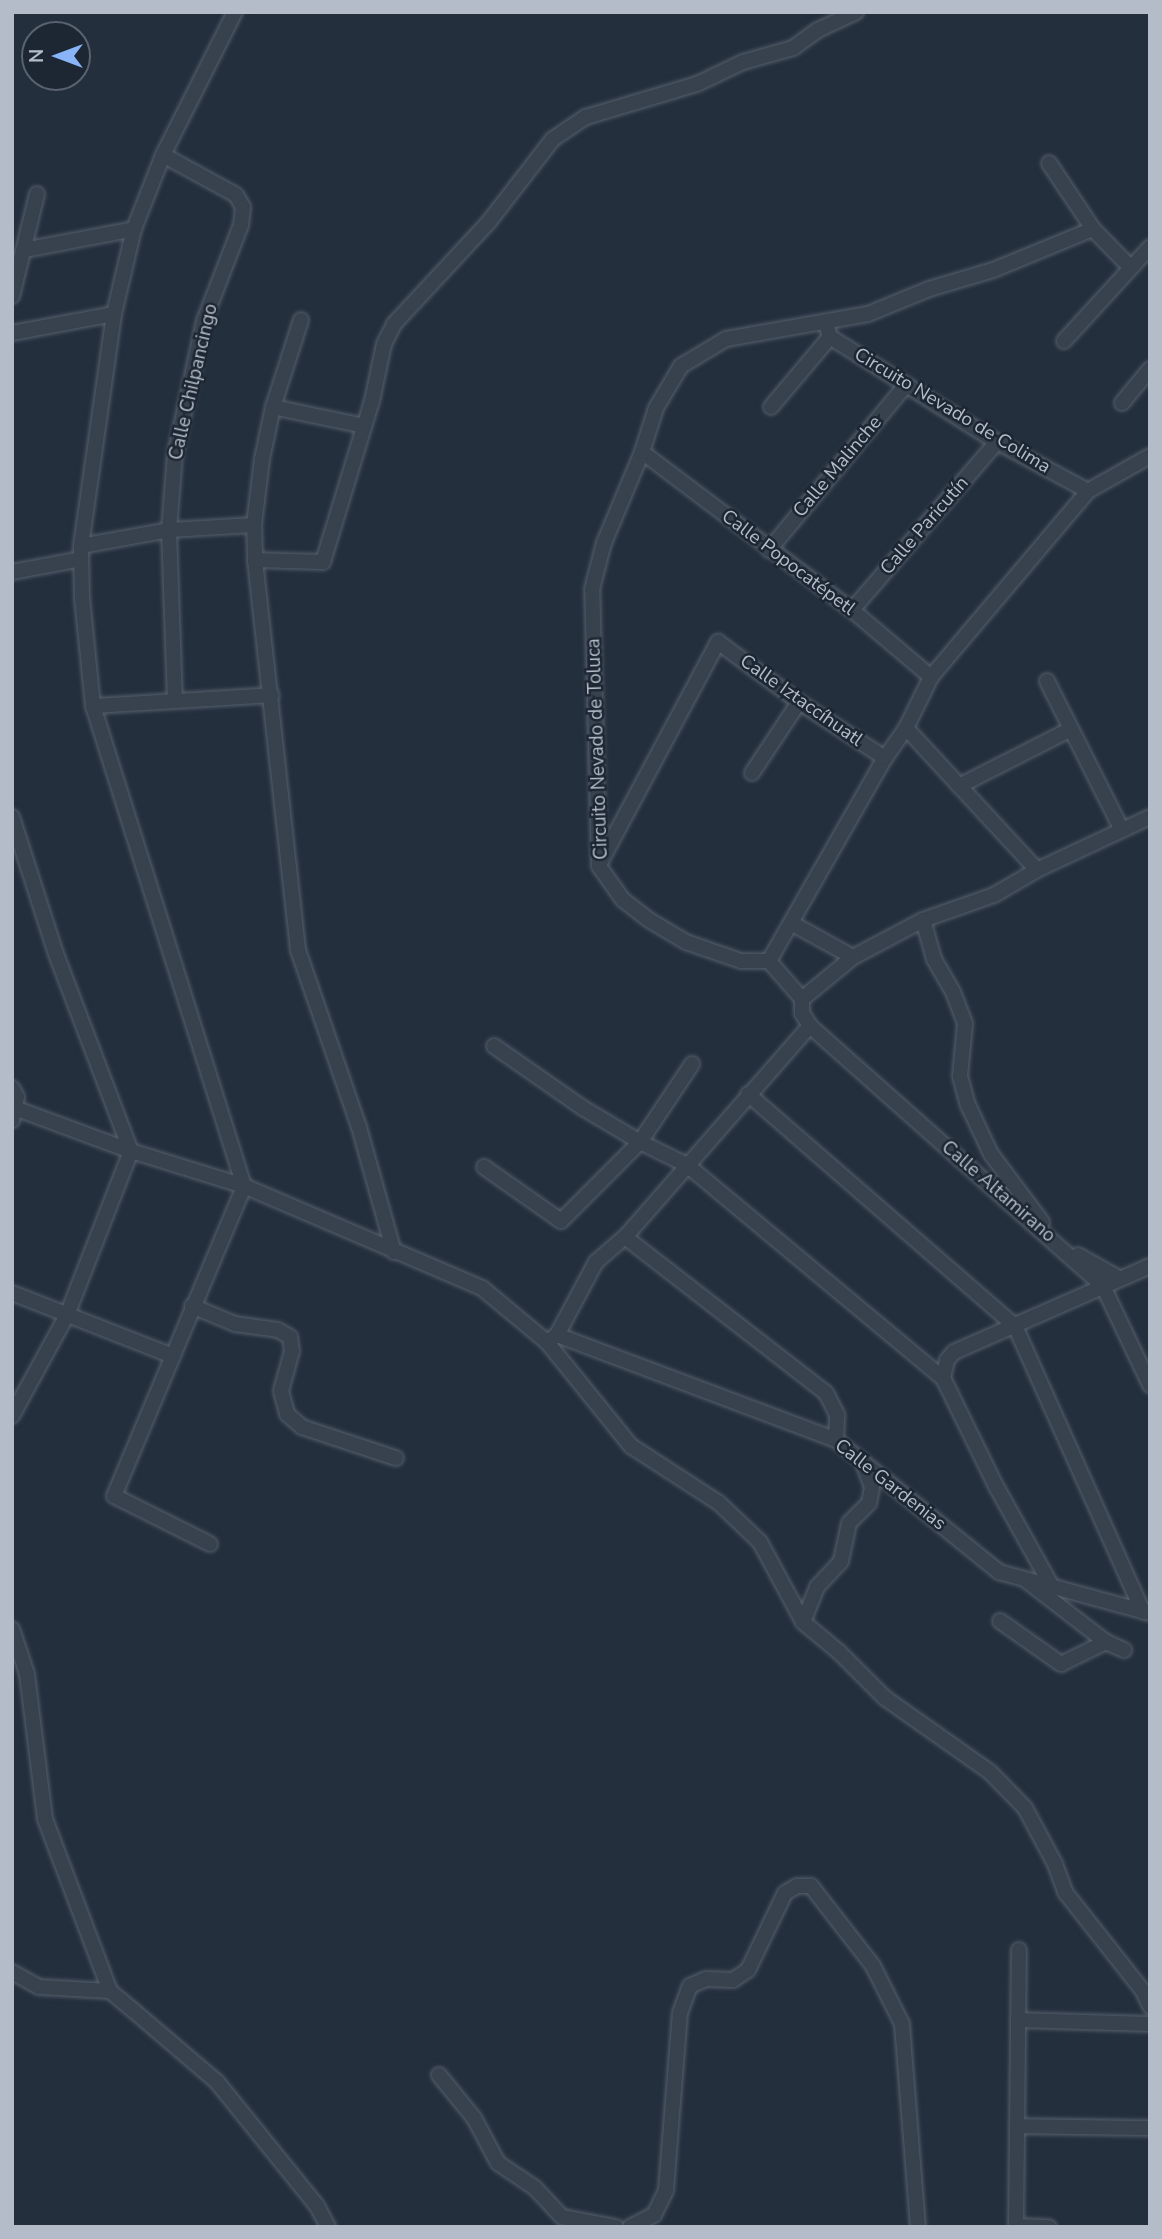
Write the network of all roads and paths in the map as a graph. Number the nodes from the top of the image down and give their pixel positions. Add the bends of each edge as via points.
1 (235, 12) edge
2 (856, 12) edge
3 (163, 155) junction
4 (1049, 163) dead end
5 (37, 194) dead end
6 (134, 229) junction
7 (1093, 229) junction
8 (1150, 247) edge
9 (24, 250) junction
10 (1130, 267) junction
11 (12, 296) edge
12 (114, 314) junction
13 (301, 320) dead end
14 (828, 330) junction
15 (12, 333) edge
16 (1064, 341) dead end
17 (1150, 369) edge
18 (906, 385) junction
19 (1122, 403) dead end
20 (274, 407) junction
21 (771, 407) dead end
22 (363, 426) junction
23 (997, 443) junction
24 (642, 452) junction
25 (1150, 456) edge
26 (1088, 491) junction
27 (254, 525) junction
28 (169, 530) junction
29 (769, 550) junction
30 (81, 553) junction
31 (255, 560) junction
32 (12, 572) edge
33 (852, 610) junction
34 (931, 677) junction
35 (1047, 681) dead end
36 (272, 695) junction
37 (175, 701) junction
38 (799, 702) junction
39 (93, 706) junction
40 (906, 728) junction
41 (1069, 730) junction
42 (885, 758) junction
43 (752, 773) dead end
44 (959, 786) junction
45 (12, 817) edge
46 (1150, 817) edge
47 (1121, 828) junction
48 (599, 866) junction
49 (1037, 870) junction
50 (923, 920) junction
51 (793, 924) junction
52 (853, 957) junction
53 (769, 961) junction
54 (802, 999) junction
55 (810, 1026) junction
56 (494, 1046) dead end
57 (692, 1064) dead end
58 (12, 1088) edge
59 (748, 1094) junction
60 (14, 1112) edge
61 (640, 1143) junction
62 (131, 1152) junction
63 (687, 1165) junction
64 (484, 1167) dead end
65 (244, 1186) junction
66 (625, 1237) junction
67 (394, 1252) junction
68 (1150, 1266) edge
69 (1119, 1278) junction
70 (1103, 1286) junction
71 (12, 1293) edge
72 (192, 1306) junction
73 (67, 1315) junction
74 (1015, 1326) junction
75 (552, 1338) junction
76 (173, 1356) junction
77 (943, 1378) junction
78 (1150, 1385) edge
79 (12, 1416) edge
80 (836, 1440) junction
81 (396, 1458) dead end
82 (860, 1458) junction
83 (210, 1544) dead end
84 (1023, 1578) junction
85 (1051, 1585) junction
86 (1147, 1613) edge
87 (1000, 1621) dead end
88 (803, 1622) junction
89 (12, 1629) edge
90 (1106, 1642) junction
91 (1124, 1650) dead end
92 (1019, 1950) dead end
93 (12, 1972) edge
94 (110, 1991) junction
95 (1150, 2006) edge
96 (1018, 2020) junction
97 (1150, 2024) edge
98 (439, 2075) dead end
99 (1017, 2126) junction
100 (1150, 2128) edge
101 (1016, 2226) edge
102 (328, 2227) edge
103 (616, 2227) edge
104 (630, 2227) edge
105 (918, 2227) edge
106 (1049, 2227) edge

1 - 3 street
2 - 22 street via 793,48 743,62 697,84 586,117 552,139 488,223 394,324 384,344
3 - 6 street
3 - 28 street, Calle Chilpancingo via 236,195 243,207 242,225 204,321 174,454
4 - 7 street
5 - 9 street
6 - 9 street
6 - 12 street
7 - 10 street
7 - 14 street, Circuito Nevado de Toluca
8 - 10 street
9 - 11 street
10 - 16 street
12 - 15 street
12 - 30 street
13 - 20 street
14 - 18 street, Circuito Nevado de Colima
14 - 21 street
14 - 24 street, Circuito Nevado de Toluca via 795,326 726,339 681,366 656,408
17 - 19 street
18 - 23 street, Circuito Nevado de Colima
18 - 29 street, Calle Malinche
20 - 22 street
20 - 27 street
22 - 31 street via 323,562
23 - 26 street, Circuito Nevado de Colima
23 - 33 street, Calle Paricutín
24 - 29 street, Calle Popocatépetl
24 - 48 street, Circuito Nevado de Toluca via 604,543 592,589
25 - 26 street
26 - 34 street
27 - 28 street
27 - 31 street
28 - 30 street
28 - 37 street, Calle Chilpancingo
29 - 33 street, Calle Popocatépetl
30 - 32 street
30 - 39 street
31 - 36 street
33 - 34 street, Calle Popocatépetl
34 - 40 street
35 - 41 street
36 - 37 street
36 - 67 street via 298,950 359,1127
37 - 39 street
38 - 42 street, Calle Iztaccíhuatl
38 - 43 street
38 - 48 street, Calle Iztaccíhuatl via 718,642
39 - 65 street
40 - 42 street
40 - 44 street
41 - 44 street
41 - 47 street
42 - 51 street
44 - 49 street
45 - 62 street via 56,954
46 - 47 street
47 - 49 street
48 - 53 street, Circuito Nevado de Toluca via 623,900 686,942 741,961
49 - 50 street via 994,895
50 - 52 street
50 - 69 street via 934,959 965,1024 960,1076 991,1154 1036,1216 1078,1255
51 - 52 street
51 - 53 street
52 - 54 street
53 - 54 street
54 - 55 street via 802,1013
55 - 59 street
55 - 70 street, Calle Altamirano
56 - 61 street
57 - 61 street
58 - 60 street via 17,1097
59 - 63 street
59 - 74 street
60 - 62 street
61 - 63 street
61 - 64 street via 561,1221
62 - 65 street
62 - 73 street
63 - 66 street
63 - 77 street
65 - 67 street
65 - 72 street
66 - 75 street via 596,1262
66 - 80 street via 825,1393 838,1415
67 - 75 street via 482,1288
68 - 69 street
69 - 70 street
70 - 74 street
70 - 78 street, Calle Altamirano
71 - 73 street
72 - 76 street
72 - 81 street via 235,1324 278,1330 289,1337 292,1351 281,1391 288,1413 302,1427
73 - 76 street
73 - 79 street
74 - 77 street via 954,1352
74 - 86 street
75 - 80 street, Calle Gardenias
75 - 88 street via 631,1446 719,1503 760,1542
76 - 83 street via 114,1496
77 - 85 street
80 - 82 street, Calle Gardenias
82 - 84 street, Calle Gardenias via 999,1572
82 - 88 street via 872,1487 869,1503 849,1523 841,1561 817,1587
84 - 85 street, Calle Gardenias
84 - 90 street
85 - 86 street, Calle Gardenias
87 - 90 street via 1060,1664
88 - 95 street via 885,1698 990,1772 1026,1808 1065,1892
89 - 94 street via 27,1674 45,1819
90 - 91 street
92 - 96 street
93 - 94 street via 39,1987
94 - 102 street via 217,2082 317,2206
96 - 97 street
96 - 99 street
98 - 103 street via 474,2118 498,2163 535,2188 562,2217
99 - 100 street
99 - 101 street
101 - 106 street
104 - 105 street via 654,2215 666,2190 680,2013 690,1986 706,1979 733,1980 748,1970 785,1893 797,1886 811,1886 873,1966 902,2024

